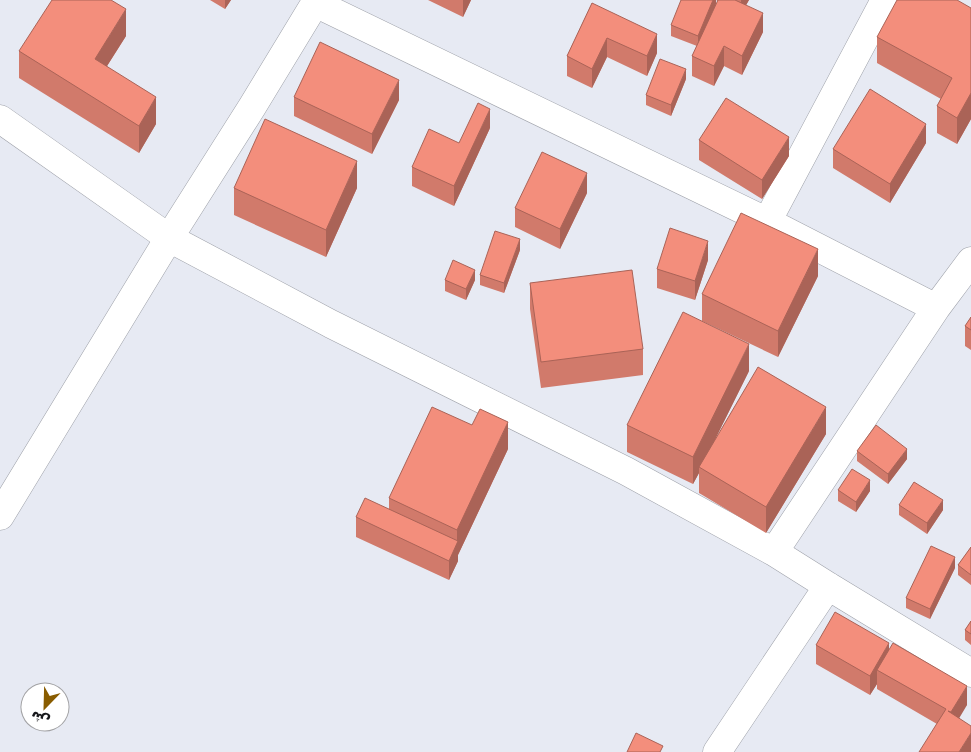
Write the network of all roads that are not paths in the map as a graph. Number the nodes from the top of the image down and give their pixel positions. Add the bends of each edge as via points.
1 (885, 0) edge
2 (316, 2) edge
3 (0, 119) edge
4 (768, 222) junction
5 (169, 238) junction
6 (748, 257) edge
7 (971, 261) edge
8 (936, 308) junction
9 (0, 516) edge
10 (774, 552) junction
11 (828, 586) junction
12 (971, 673) edge
13 (717, 752) edge

1 - 4 street
2 - 4 street
2 - 5 street
3 - 5 street
4 - 6 street
4 - 8 street
5 - 9 street
5 - 10 street via 331,324 631,462
7 - 8 street
8 - 10 street
10 - 11 street
11 - 12 street
11 - 13 street

